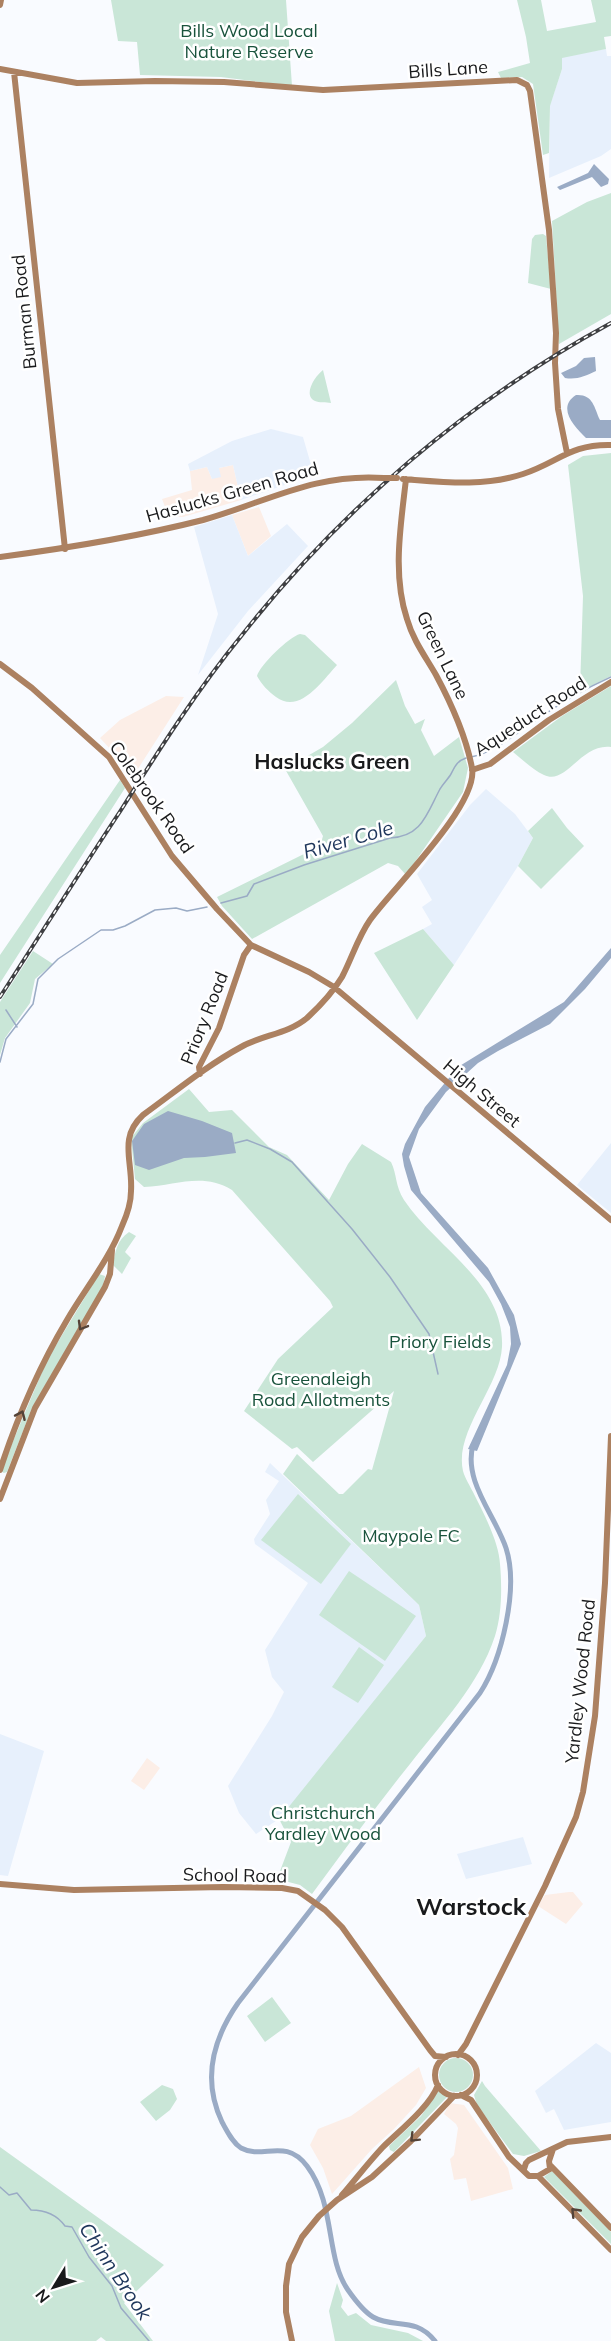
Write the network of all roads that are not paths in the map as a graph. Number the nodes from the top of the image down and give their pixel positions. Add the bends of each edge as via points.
1 (1, 0) edge
2 (0, 5) edge
3 (0, 69) edge
4 (14, 72) junction
5 (611, 445) edge
6 (567, 453) junction
7 (406, 479) junction
8 (65, 549) junction
9 (0, 557) edge
10 (0, 664) edge
11 (611, 682) edge
12 (472, 770) junction
13 (251, 945) junction
14 (334, 987) junction
15 (200, 1074) junction
16 (611, 1220) edge
17 (112, 1249) junction
18 (611, 1436) edge
19 (0, 1470) edge
20 (0, 1476) edge
21 (8, 1479) junction
22 (0, 1499) edge
23 (0, 1884) edge
24 (465, 2046) junction
25 (430, 2050) junction
26 (458, 2055) junction
27 (446, 2057) junction
28 (468, 2058) junction
29 (436, 2071) junction
30 (438, 2085) junction
31 (470, 2090) junction
32 (458, 2095) junction
33 (471, 2100) junction
34 (611, 2137) edge
35 (383, 2147) junction
36 (553, 2149) junction
37 (505, 2151) junction
38 (542, 2155) junction
39 (394, 2157) junction
40 (529, 2160) junction
41 (550, 2164) junction
42 (364, 2169) junction
43 (524, 2169) junction
44 (538, 2176) junction
45 (372, 2177) junction
46 (338, 2199) junction
47 (611, 2228) edge
48 (611, 2250) edge
49 (292, 2341) edge

1 - 2 street
3 - 4 street, Bills Lane
4 - 6 street, Bills Lane via 77,83 224,82 323,90 517,80 527,85 549,230 558,409
4 - 8 street, Burman Road
5 - 6 street, Haslucks Green Road via 576,448
6 - 7 street, Haslucks Green Road via 524,474 473,483
7 - 8 street, Haslucks Green Road, bridge via 358,476 321,481 195,522
7 - 12 street, Green Lane via 399,568 404,606 414,638 451,706
8 - 9 street, Haslucks Green Road
10 - 13 street, Colebrook Road via 109,757 172,856
11 - 12 street, Aqueduct Road via 549,720 490,764
12 - 14 street, Aqueduct Road via 465,798 414,870 370,919
13 - 14 street, Colebrook Road
13 - 15 street, Priory Road via 219,1028 199,1067
14 - 15 street, Aqueduct Road via 301,1023 243,1046
14 - 16 street, High Street
15 - 17 street, Priory Road via 143,1114 132,1128 128,1140 130,1204
19 -> 17 street, Priory Road via 46,1357
17 -> 21 street, Priory Road via 105,1287 35,1408
18 - 24 street, Yardley Wood Road via 595,1716 583,1792 576,1817 544,1886
20 - 21 street
21 - 22 street, Priory Road
23 - 25 street, School Road via 74,1890 282,1888 298,1892 342,1927
24 - 26 street, Yardley Wood Road
24 - 28 street
25 - 27 street via 435,2056
25 - 29 street, School Road
26 - 27 street
26 - 28 street
27 - 29 street
28 - 31 street via 477,2074
29 - 30 street
30 - 32 street via 446,2093
30 - 35 street
31 - 32 street
31 - 33 street
32 - 33 street
32 -> 39 street
33 - 37 street
34 - 36 street via 569,2142
35 - 39 street
35 - 42 street
36 - 38 street
36 - 41 street
37 - 40 street
37 - 43 street
38 - 40 street
38 - 41 street
39 - 45 street
40 - 43 street
41 - 44 street
41 - 47 street
42 - 45 street
42 - 46 street
43 - 44 street via 530,2176
48 -> 44 street
45 - 46 street
46 - 49 street via 302,2237 289,2264 285,2297

